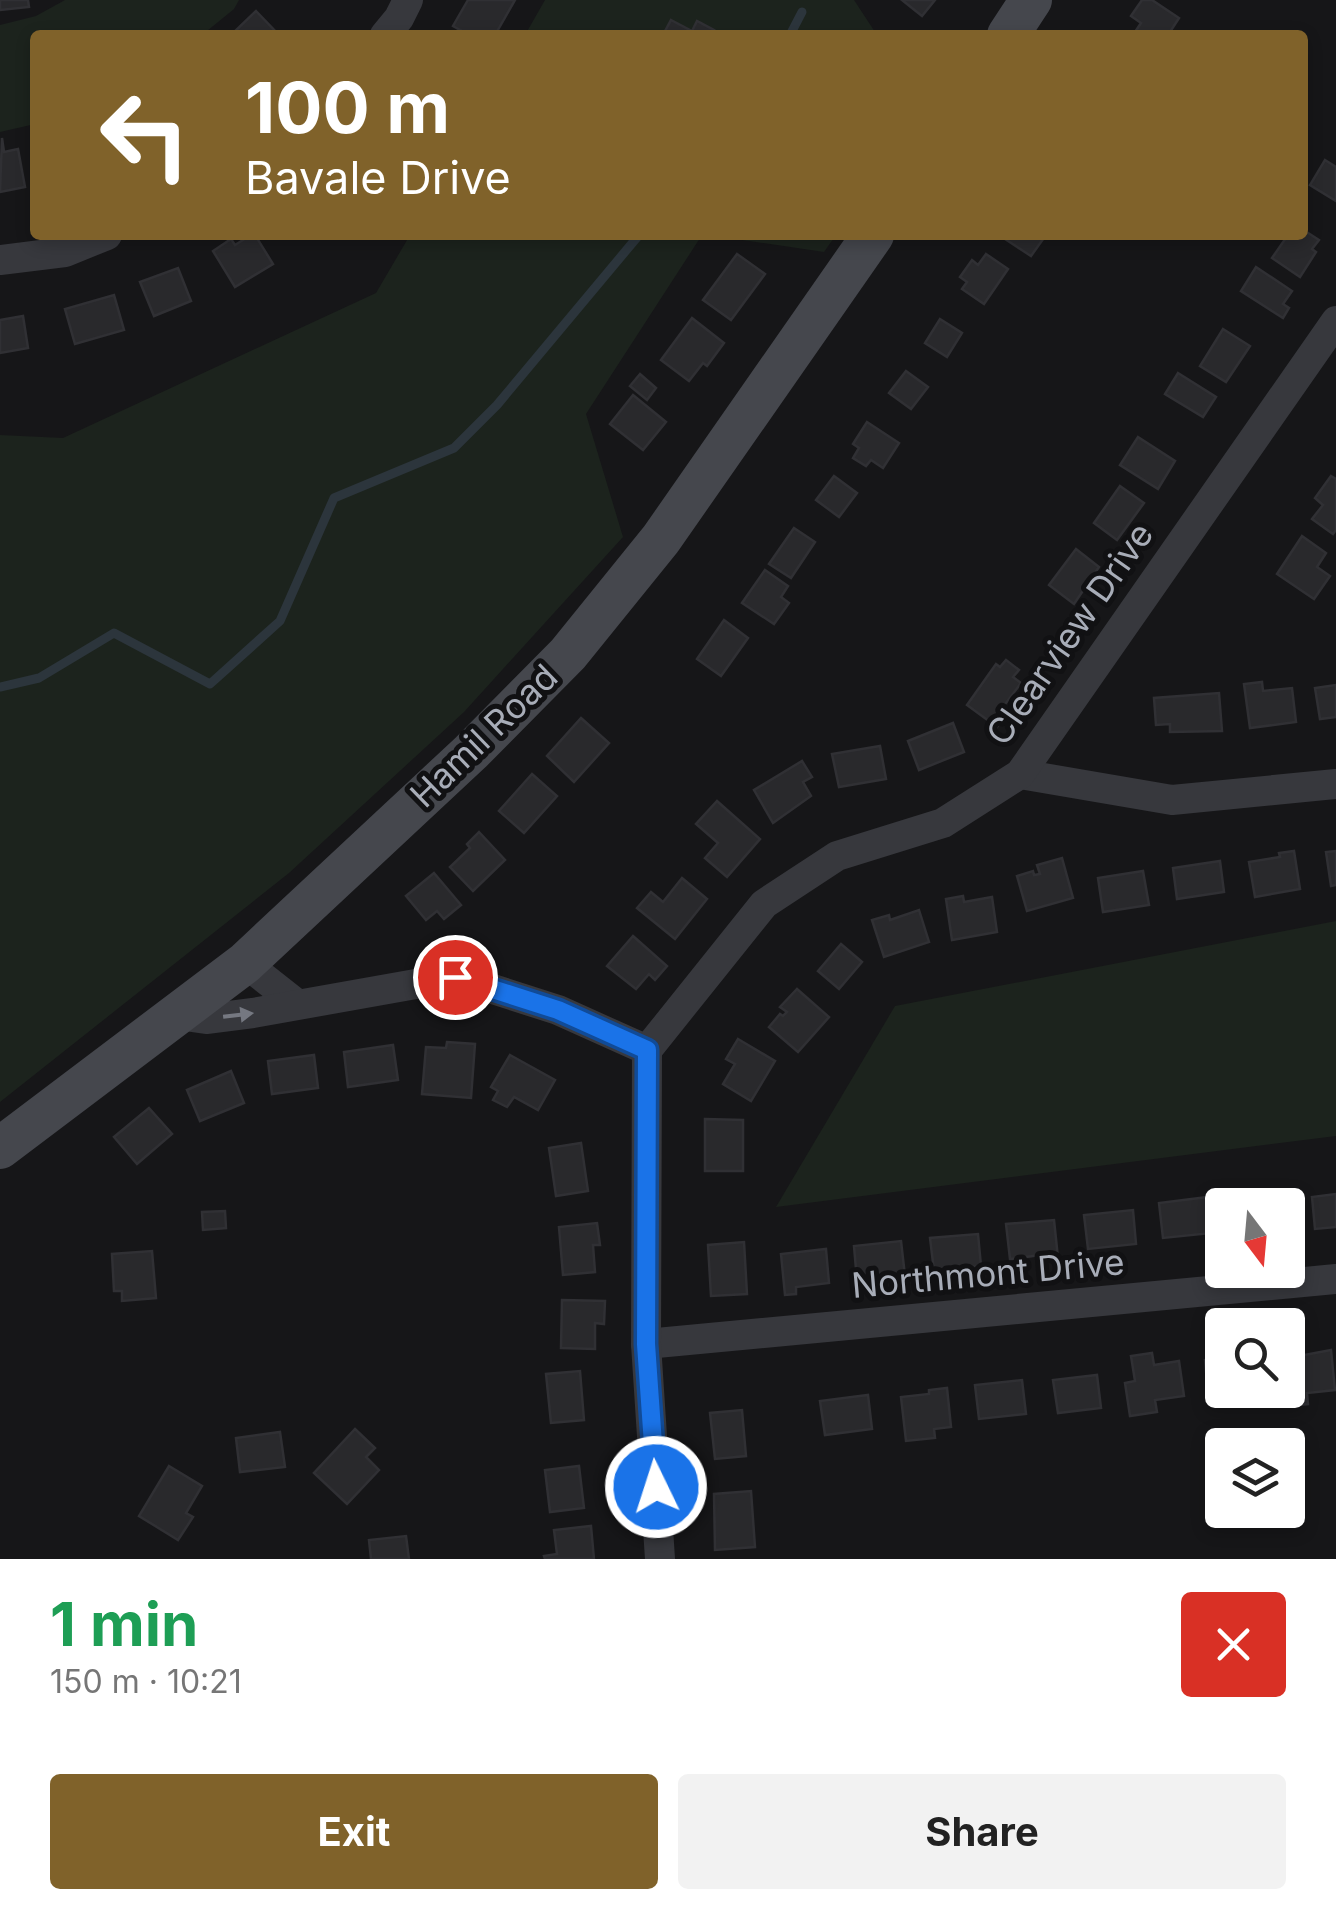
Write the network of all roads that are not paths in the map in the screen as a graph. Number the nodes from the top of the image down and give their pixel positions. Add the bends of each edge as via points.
1 (408, 0) edge
2 (1032, 0) edge
3 (388, 30) edge
4 (1011, 30) edge
5 (95, 240) edge
6 (870, 240) edge
7 (0, 260) edge
8 (1336, 321) edge
9 (1020, 774) junction
10 (1336, 784) edge
11 (245, 963) junction
12 (297, 1004) junction
13 (178, 1016) junction
14 (647, 1050) junction
15 (0, 1148) edge
16 (1336, 1279) edge
17 (646, 1344) junction
18 (660, 1559) edge

1 - 3 street
2 - 4 street
5 - 7 street via 65,252
6 - 11 street, Hamil Road via 661,539 568,654
8 - 9 street, Clearview Drive
9 - 10 street via 1172,800
9 - 14 street, Clearview Drive via 943,823 837,856 764,904
11 - 12 street
11 - 13 street, Hamil Road
13 -> 12 street via 206,1019
12 - 14 street via 455,977 558,1010
13 - 15 street, Hamil Road
14 - 17 street
16 - 17 street, Northmont Drive
17 - 18 street

